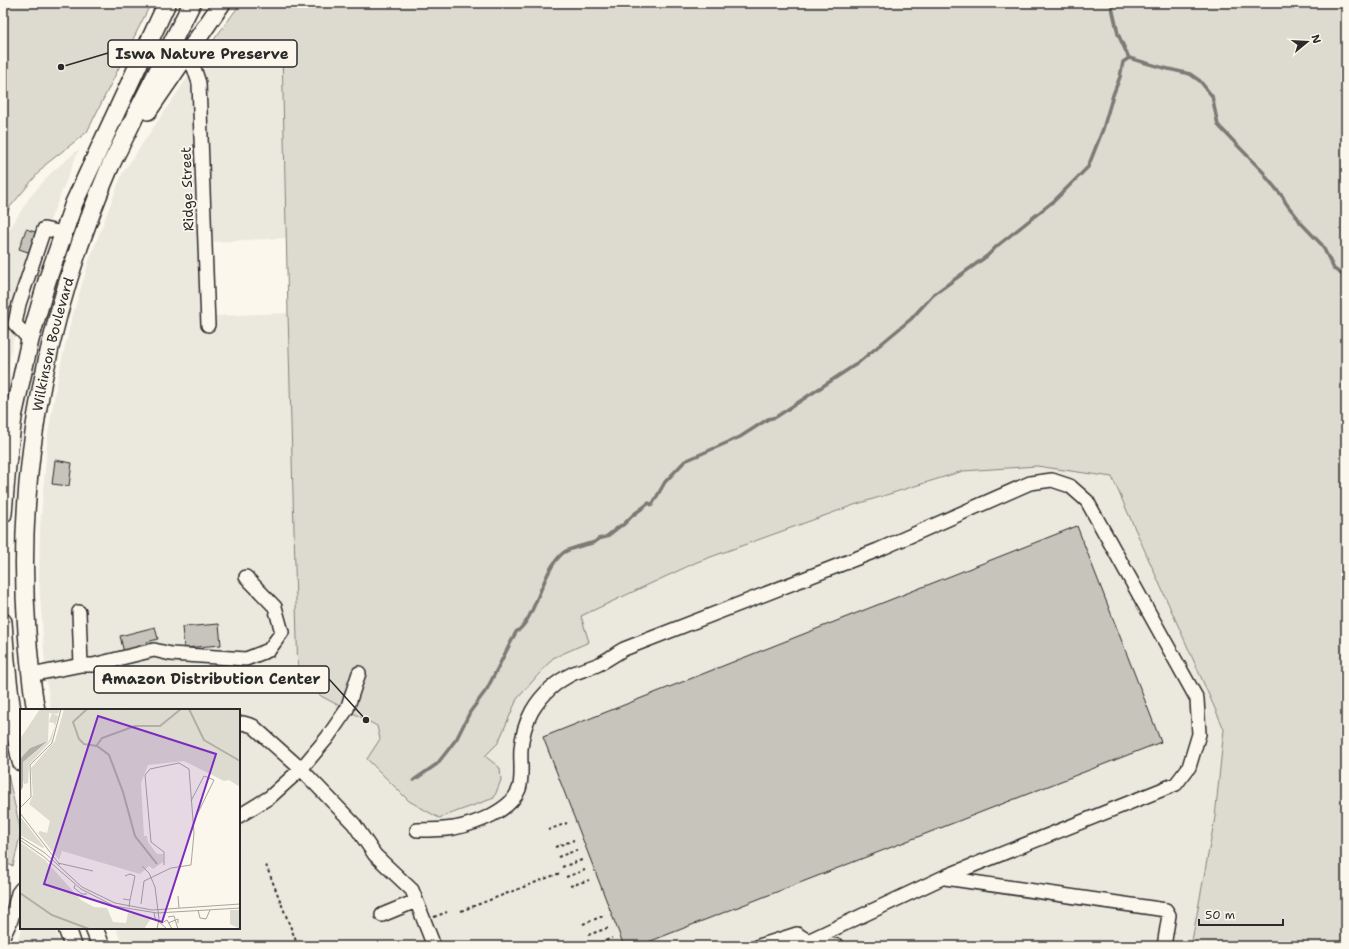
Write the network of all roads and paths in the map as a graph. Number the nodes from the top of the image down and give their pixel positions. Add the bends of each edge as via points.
1 (167, 3) edge
2 (192, 3) edge
3 (222, 3) edge
4 (186, 55) junction
5 (109, 168) junction
6 (63, 233) junction
7 (25, 285) junction
8 (44, 292) junction
9 (208, 325) dead end
10 (30, 340) junction
11 (20, 384) junction
12 (41, 386) junction
13 (3, 514) edge
14 (246, 577) dead end
15 (79, 612) dead end
16 (3, 622) edge
17 (81, 664) junction
18 (359, 673) dead end
19 (31, 675) junction
20 (36, 709) edge
21 (240, 724) edge
22 (20, 756) edge
23 (301, 769) junction
24 (240, 815) edge
25 (556, 822) dead end
26 (567, 823) dead end
27 (558, 827) junction
28 (417, 830) dead end
29 (548, 830) dead end
30 (574, 840) dead end
31 (555, 847) dead end
32 (577, 850) dead end
33 (558, 856) dead end
34 (582, 860) dead end
35 (266, 865) dead end
36 (562, 867) dead end
37 (585, 870) dead end
38 (560, 873) dead end
39 (566, 877) dead end
40 (944, 877) junction
41 (589, 880) dead end
42 (570, 886) dead end
43 (20, 890) edge
44 (416, 901) junction
45 (20, 910) edge
46 (461, 911) dead end
47 (447, 912) dead end
48 (382, 915) dead end
49 (603, 916) dead end
50 (433, 918) dead end
51 (7, 921) edge
52 (583, 924) dead end
53 (608, 928) dead end
54 (67, 929) edge
55 (94, 929) edge
56 (588, 935) dead end
57 (3, 937) edge
58 (612, 938) dead end
59 (808, 941) junction
60 (591, 943) dead end
61 (73, 946) edge
62 (101, 946) edge
63 (298, 946) edge
64 (434, 946) edge
65 (759, 946) edge
66 (796, 946) edge
67 (838, 946) edge
68 (1164, 946) edge

1 - 6 main road, Wilkinson Boulevard via 74,203
2 - 5 main road, Wilkinson Boulevard
3 - 4 main road
4 - 5 main road
4 - 9 street, Ridge Street via 199,83
5 - 12 main road, Wilkinson Boulevard via 78,246 65,287
6 - 7 street via 44,229
6 - 8 main road, Wilkinson Boulevard
7 - 8 street
7 - 10 street via 15,324
8 - 10 main road, Wilkinson Boulevard
10 - 11 main road, Wilkinson Boulevard
11 - 12 main road
11 - 13 main road, Wilkinson Boulevard via 7,465
12 - 19 main road, Wilkinson Boulevard via 29,466 26,524 26,608
14 - 17 street via 275,607 282,632 269,650 246,659 171,654 154,650 93,665
15 - 17 street
16 - 22 main road via 12,709
17 - 19 street
18 - 23 street via 348,709
19 - 20 main road, Wilkinson Boulevard
21 - 23 street via 254,726
23 - 24 street via 270,797
23 - 44 street via 354,824 375,855 412,890
25 - 27 path
26 - 27 path
27 - 29 path
28 - 40 street via 454,828 500,811 512,800 520,788 521,749 532,712 556,683 624,649 878,550 1030,482 1052,480 1070,486 1087,501 1197,700 1199,734 1189,767 1176,784
30 - 31 path
32 - 33 path
34 - 36 path
35 - 63 path
37 - 39 path
38 - 46 path
40 - 59 street
40 - 68 street via 1166,910 1169,915
41 - 42 path
43 - 51 street
44 - 48 street
44 - 64 street
45 - 51 street
47 - 50 path
49 - 52 path
51 - 57 street
53 - 56 path
54 - 61 main road
55 - 62 main road
58 - 60 path via 592,946
59 - 65 street via 797,934
59 - 66 street
59 - 67 street

